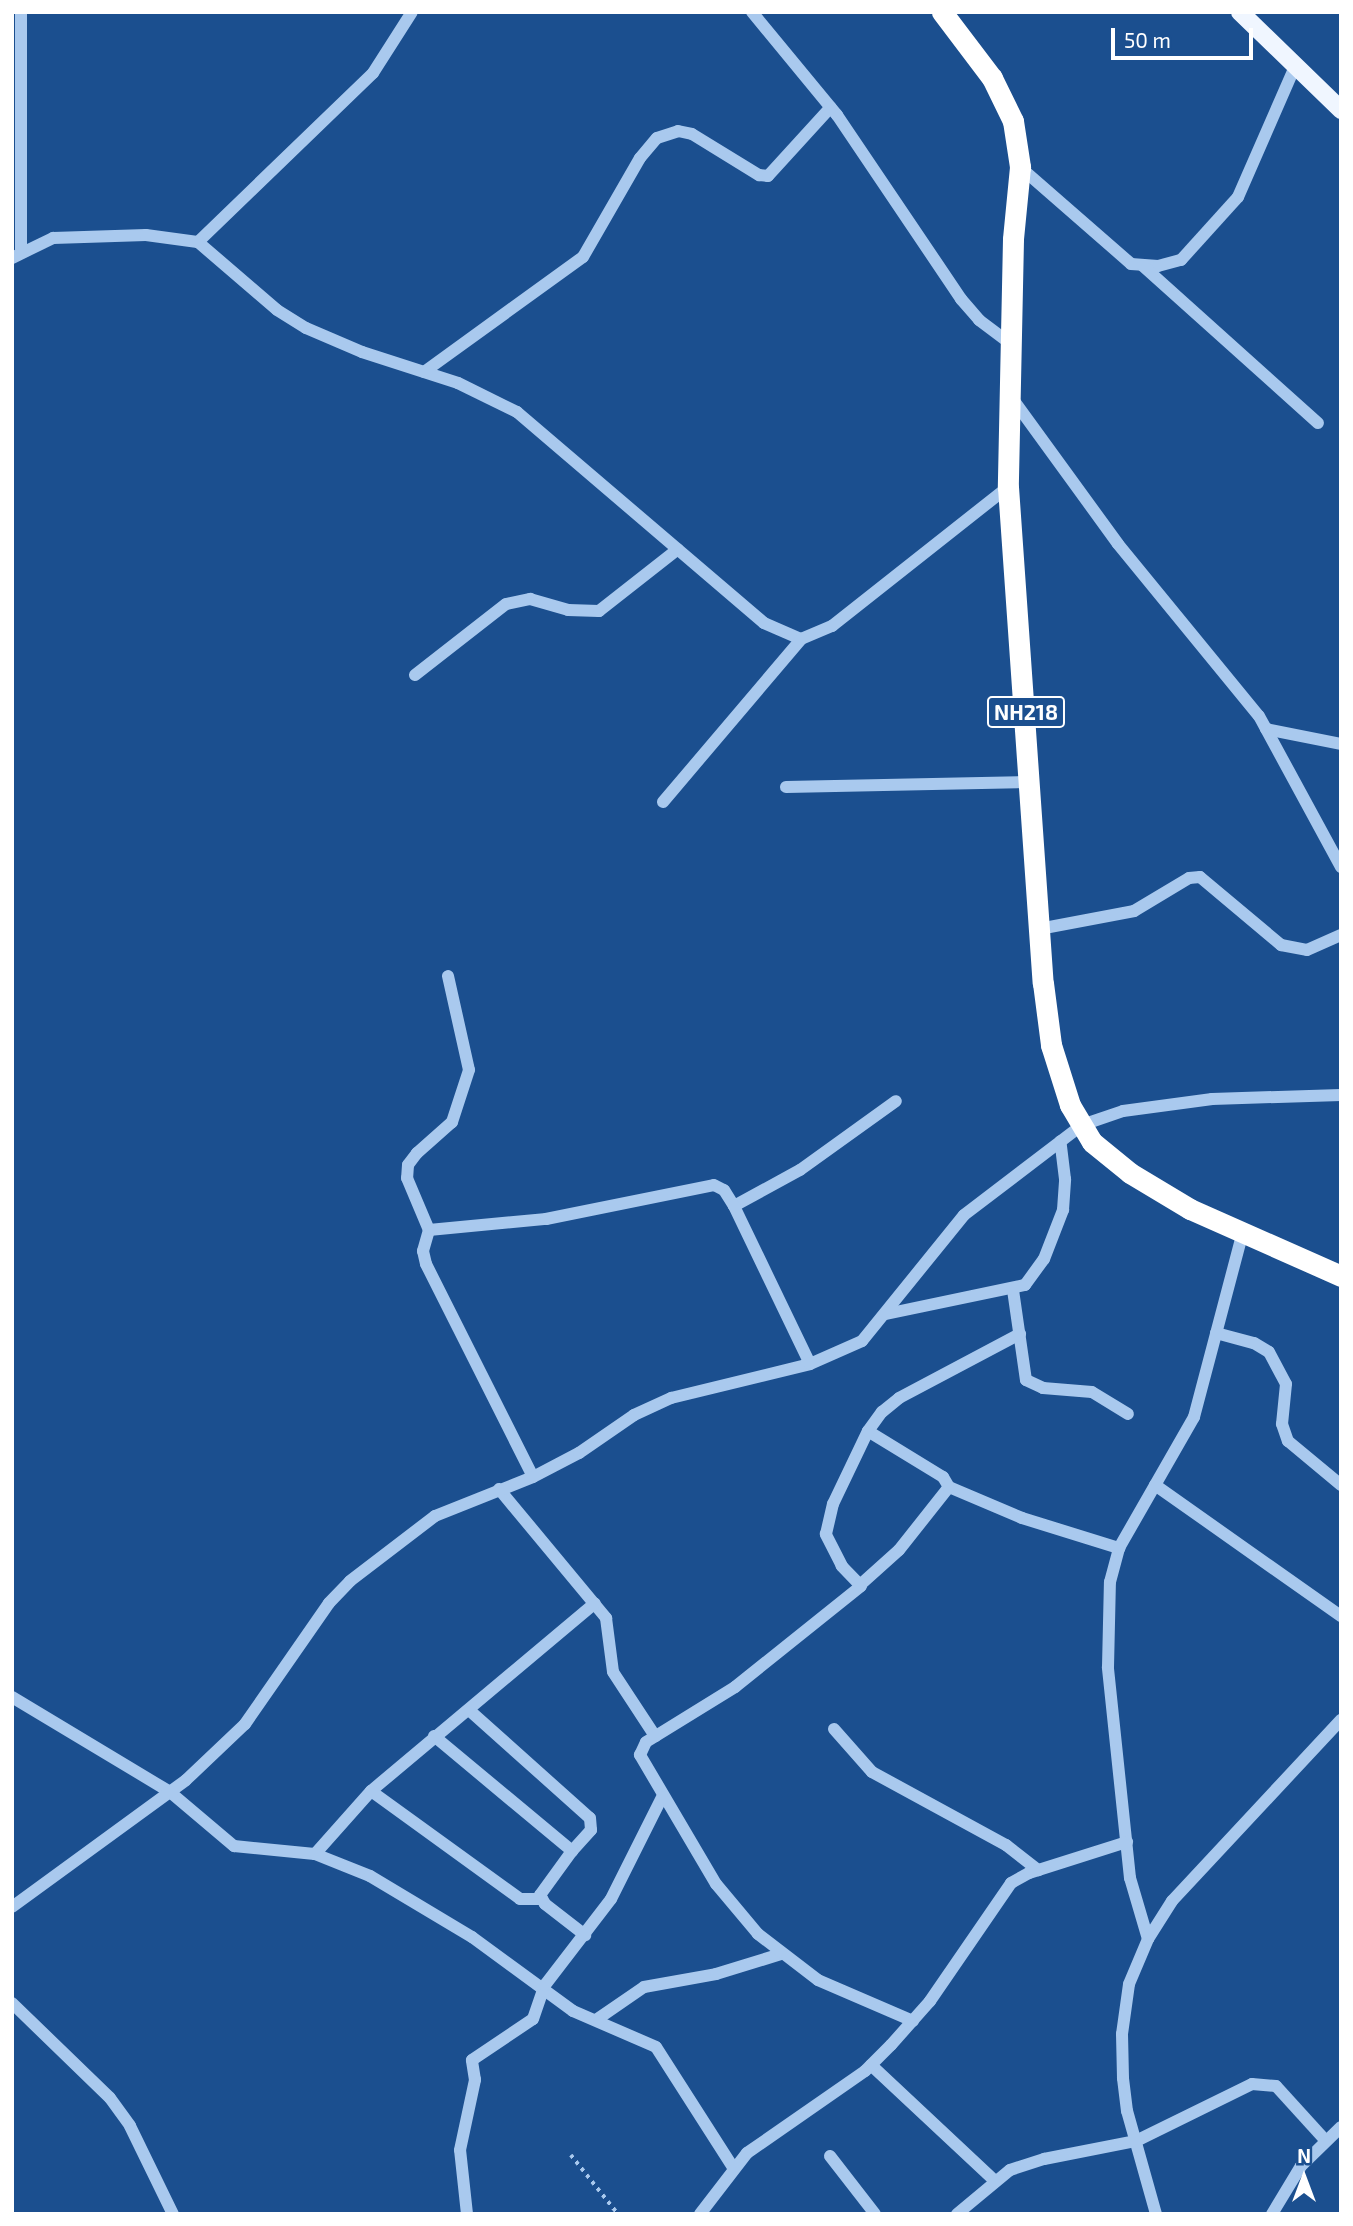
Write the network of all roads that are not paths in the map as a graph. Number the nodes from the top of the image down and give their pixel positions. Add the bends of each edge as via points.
1 (21, 12) edge
2 (412, 12) edge
3 (752, 12) edge
4 (942, 12) edge
5 (1240, 12) edge
6 (1296, 64) junction
7 (831, 107) junction
8 (1341, 110) edge
9 (1020, 167) junction
10 (198, 242) junction
11 (16, 254) edge
12 (1143, 266) junction
13 (1011, 344) junction
14 (424, 372) junction
15 (1009, 395) junction
16 (1318, 423) dead end
17 (1008, 487) junction
18 (678, 549) junction
19 (801, 639) junction
20 (415, 675) dead end
21 (1266, 729) junction
22 (1341, 744) edge
23 (1030, 782) junction
24 (786, 787) dead end
25 (663, 802) dead end
26 (1341, 867) edge
27 (1038, 929) junction
28 (1341, 935) edge
29 (448, 976) dead end
30 (1341, 1095) edge
31 (896, 1101) dead end
32 (1082, 1125) junction
33 (1060, 1141) junction
34 (734, 1206) junction
35 (429, 1230) junction
36 (1243, 1231) junction
37 (1341, 1276) edge
38 (1013, 1290) junction
39 (886, 1314) junction
40 (1216, 1333) junction
41 (1020, 1334) junction
42 (810, 1364) junction
43 (1128, 1414) dead end
44 (868, 1432) junction
45 (533, 1477) junction
46 (1155, 1485) junction
47 (1341, 1485) edge
48 (949, 1487) junction
49 (499, 1489) junction
50 (1119, 1548) junction
51 (860, 1586) junction
52 (595, 1603) junction
53 (1341, 1616) edge
54 (12, 1697) edge
55 (469, 1710) junction
56 (1341, 1720) edge
57 (834, 1729) dead end
58 (434, 1736) junction
59 (655, 1736) junction
60 (371, 1791) junction
61 (170, 1792) junction
62 (662, 1797) junction
63 (1127, 1842) junction
64 (572, 1851) junction
65 (315, 1854) junction
66 (1038, 1870) junction
67 (542, 1899) junction
68 (12, 1907) edge
69 (585, 1935) junction
70 (1148, 1939) junction
71 (781, 1954) junction
72 (543, 1990) junction
73 (12, 2003) edge
74 (596, 2020) junction
75 (913, 2021) junction
76 (871, 2065) junction
77 (1341, 2127) edge
78 (1136, 2141) junction
79 (1326, 2141) junction
80 (830, 2155) dead end
81 (732, 2166) junction
82 (995, 2181) junction
83 (173, 2214) edge
84 (467, 2214) edge
85 (701, 2214) edge
86 (875, 2214) edge
87 (957, 2214) edge
88 (1156, 2214) edge
89 (1272, 2214) edge

1 - 11 street
2 - 10 street via 373,73
3 - 7 street
4 - 9 highway, NH218 via 992,78 1013,121
5 - 6 main road
6 - 8 main road
6 - 12 street via 1249,178 1231,207 1181,260
7 - 13 street via 961,299
7 - 14 street via 768,176 692,134 678,131 657,138 640,158 583,257
9 - 12 street via 1116,254
9 - 13 highway, NH218
10 - 11 street via 146,235 53,238
10 - 14 street via 277,310 306,328
12 - 16 street
13 - 15 highway, NH218
14 - 18 street via 517,412
15 - 17 highway, NH218
15 - 21 street via 1118,544 1234,683
17 - 19 street via 832,626
17 - 23 highway, NH218
18 - 19 street via 764,623
18 - 20 street via 599,611 568,610 530,599 506,604
19 - 25 street
21 - 22 street
21 - 26 street
23 - 24 street
23 - 27 highway, NH218
27 - 28 street via 1135,911 1189,878 1200,877 1281,944 1307,950
27 - 32 highway, NH218 via 1051,1045 1070,1105
29 - 35 street via 469,1070 452,1122 408,1165 407,1178
30 - 32 street via 1212,1098 1123,1111
31 - 34 street via 800,1170
32 - 33 street
32 - 36 highway, NH218 via 1093,1142 1130,1172 1191,1209
33 - 38 street via 1065,1179 1055,1237 1035,1274
33 - 39 street via 964,1215
34 - 35 street via 724,1190 701,1185 546,1219
34 - 42 street
35 - 45 street via 423,1251 426,1264
36 - 37 highway, NH218
36 - 40 street
38 - 39 street
38 - 41 street
39 - 42 street via 862,1341
40 - 46 street via 1194,1417
40 - 47 street via 1269,1352 1286,1384 1282,1424 1288,1441
41 - 43 street via 1024,1373 1032,1385 1093,1392
41 - 44 street via 899,1398
42 - 45 street via 671,1398 634,1415 579,1454
44 - 48 street via 943,1477
44 - 51 street via 833,1504 826,1534 836,1557
45 - 49 street
46 - 50 street
46 - 53 street
48 - 50 street via 1022,1518
48 - 51 street via 899,1550
49 - 52 street
49 - 61 street via 435,1517 350,1581 309,1630 245,1724
50 - 63 street via 1106,1616
51 - 59 street via 735,1688
52 - 55 street
52 - 59 street via 611,1630 613,1672
54 - 61 street
55 - 58 street
55 - 64 street via 590,1818 592,1829
56 - 70 street via 1172,1901
57 - 66 street via 872,1772 1006,1845
58 - 60 street
58 - 64 street
59 - 62 street via 640,1755
60 - 65 street
60 - 67 street via 520,1899
61 - 65 street via 234,1846
61 - 68 street
62 - 69 street via 611,1899
62 - 71 street via 716,1884
63 - 66 street
63 - 70 street via 1133,1889
64 - 67 street via 542,1888
65 - 72 street via 370,1876 472,1937
66 - 75 street via 1011,1883
67 - 69 street
69 - 72 street
70 - 78 street via 1129,1984 1122,2034 1127,2111
71 - 74 street via 716,1974 644,1987
71 - 75 street via 818,1980
72 - 74 street
72 - 84 street via 533,2020 472,2060 475,2080 460,2150
73 - 83 street via 110,2098 130,2126
74 - 81 street via 656,2047
75 - 76 street
76 - 81 street
76 - 82 street
77 - 79 street
78 - 79 street via 1200,2112 1238,2088 1265,2082 1276,2086
78 - 82 street via 1027,2163
78 - 88 street
79 - 89 street via 1301,2166
80 - 86 street
81 - 85 street
82 - 87 street

